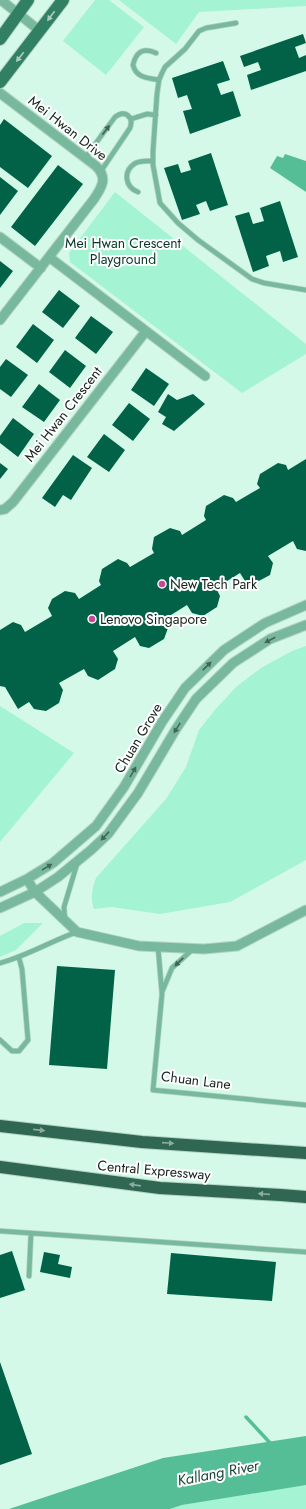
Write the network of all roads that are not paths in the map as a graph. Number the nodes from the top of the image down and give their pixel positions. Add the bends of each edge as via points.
1 (1, 0) edge
2 (28, 0) edge
3 (63, 0) edge
4 (18, 13) junction
5 (236, 23) dead end
6 (40, 31) junction
7 (0, 39) edge
8 (156, 53) dead end
9 (159, 80) junction
10 (0, 82) edge
11 (0, 93) edge
12 (156, 115) junction
13 (131, 119) junction
14 (86, 158) junction
15 (153, 161) junction
16 (101, 171) junction
17 (138, 192) dead end
18 (0, 237) edge
19 (49, 257) junction
20 (41, 268) junction
21 (306, 290) edge
22 (0, 320) edge
23 (146, 331) junction
24 (205, 376) dead end
25 (0, 510) edge
26 (306, 606) edge
27 (306, 625) edge
28 (78, 860) junction
29 (26, 879) junction
30 (0, 892) edge
31 (35, 892) junction
32 (0, 908) edge
33 (306, 910) edge
34 (65, 921) junction
35 (77, 932) junction
36 (158, 947) junction
37 (193, 949) junction
38 (19, 958) junction
39 (0, 963) edge
40 (162, 994) junction
41 (0, 1040) edge
42 (306, 1105) edge
43 (0, 1126) edge
44 (306, 1153) edge
45 (0, 1167) edge
46 (306, 1197) edge
47 (0, 1231) edge
48 (31, 1233) junction
49 (306, 1252) edge
50 (29, 1276) dead end

1 - 4 street
2 - 4 main road
3 -> 6 main road
4 - 6 street
4 - 7 main road
5 - 9 lane via 200,31 165,67
6 -> 10 main road
8 - 9 lane via 149,50 141,52 136,55 133,65 140,76
9 - 12 lane
11 - 14 street, Mei Hwan Drive
12 - 13 lane via 147,114
12 - 15 lane
14 -> 13 lane via 119,114
13 - 16 lane via 130,128
14 - 16 street, Mei Hwan Drive
15 - 17 lane via 134,163 127,173 128,184
15 - 21 lane via 160,203 198,240 252,279
16 - 19 street, Mei Hwan Drive via 103,179 97,195
18 - 20 street
19 - 20 street, Mei Hwan Drive
19 - 23 street
20 - 22 street, Mei Hwan Drive
23 - 24 street
23 - 25 street, Mei Hwan Crescent via 13,502
29 -> 26 street, Chuan Grove via 53,863 96,826 190,683 224,650 266,623
27 -> 28 street, Chuan Grove via 270,640 233,663 196,699 138,793 108,834
28 - 31 street, Chuan Grove via 58,878
28 - 34 lane via 64,907
29 - 30 street, Chuan Grove
29 - 31 street
31 - 32 street, Chuan Grove
31 - 34 street
33 - 37 street via 237,946
34 - 35 street
35 - 36 street via 139,946
35 - 38 lane
36 - 37 street
36 - 40 lane, Chuan Lane
37 -> 40 lane via 172,968
38 - 39 lane
38 - 41 lane via 28,1040 19,1051 12,1051
40 - 42 lane, Chuan Lane via 153,1090
43 -> 44 highway, Central Expressway via 142,1142
46 -> 45 highway, Central Expressway via 160,1188
47 - 48 lane
48 - 49 lane
48 - 50 lane

